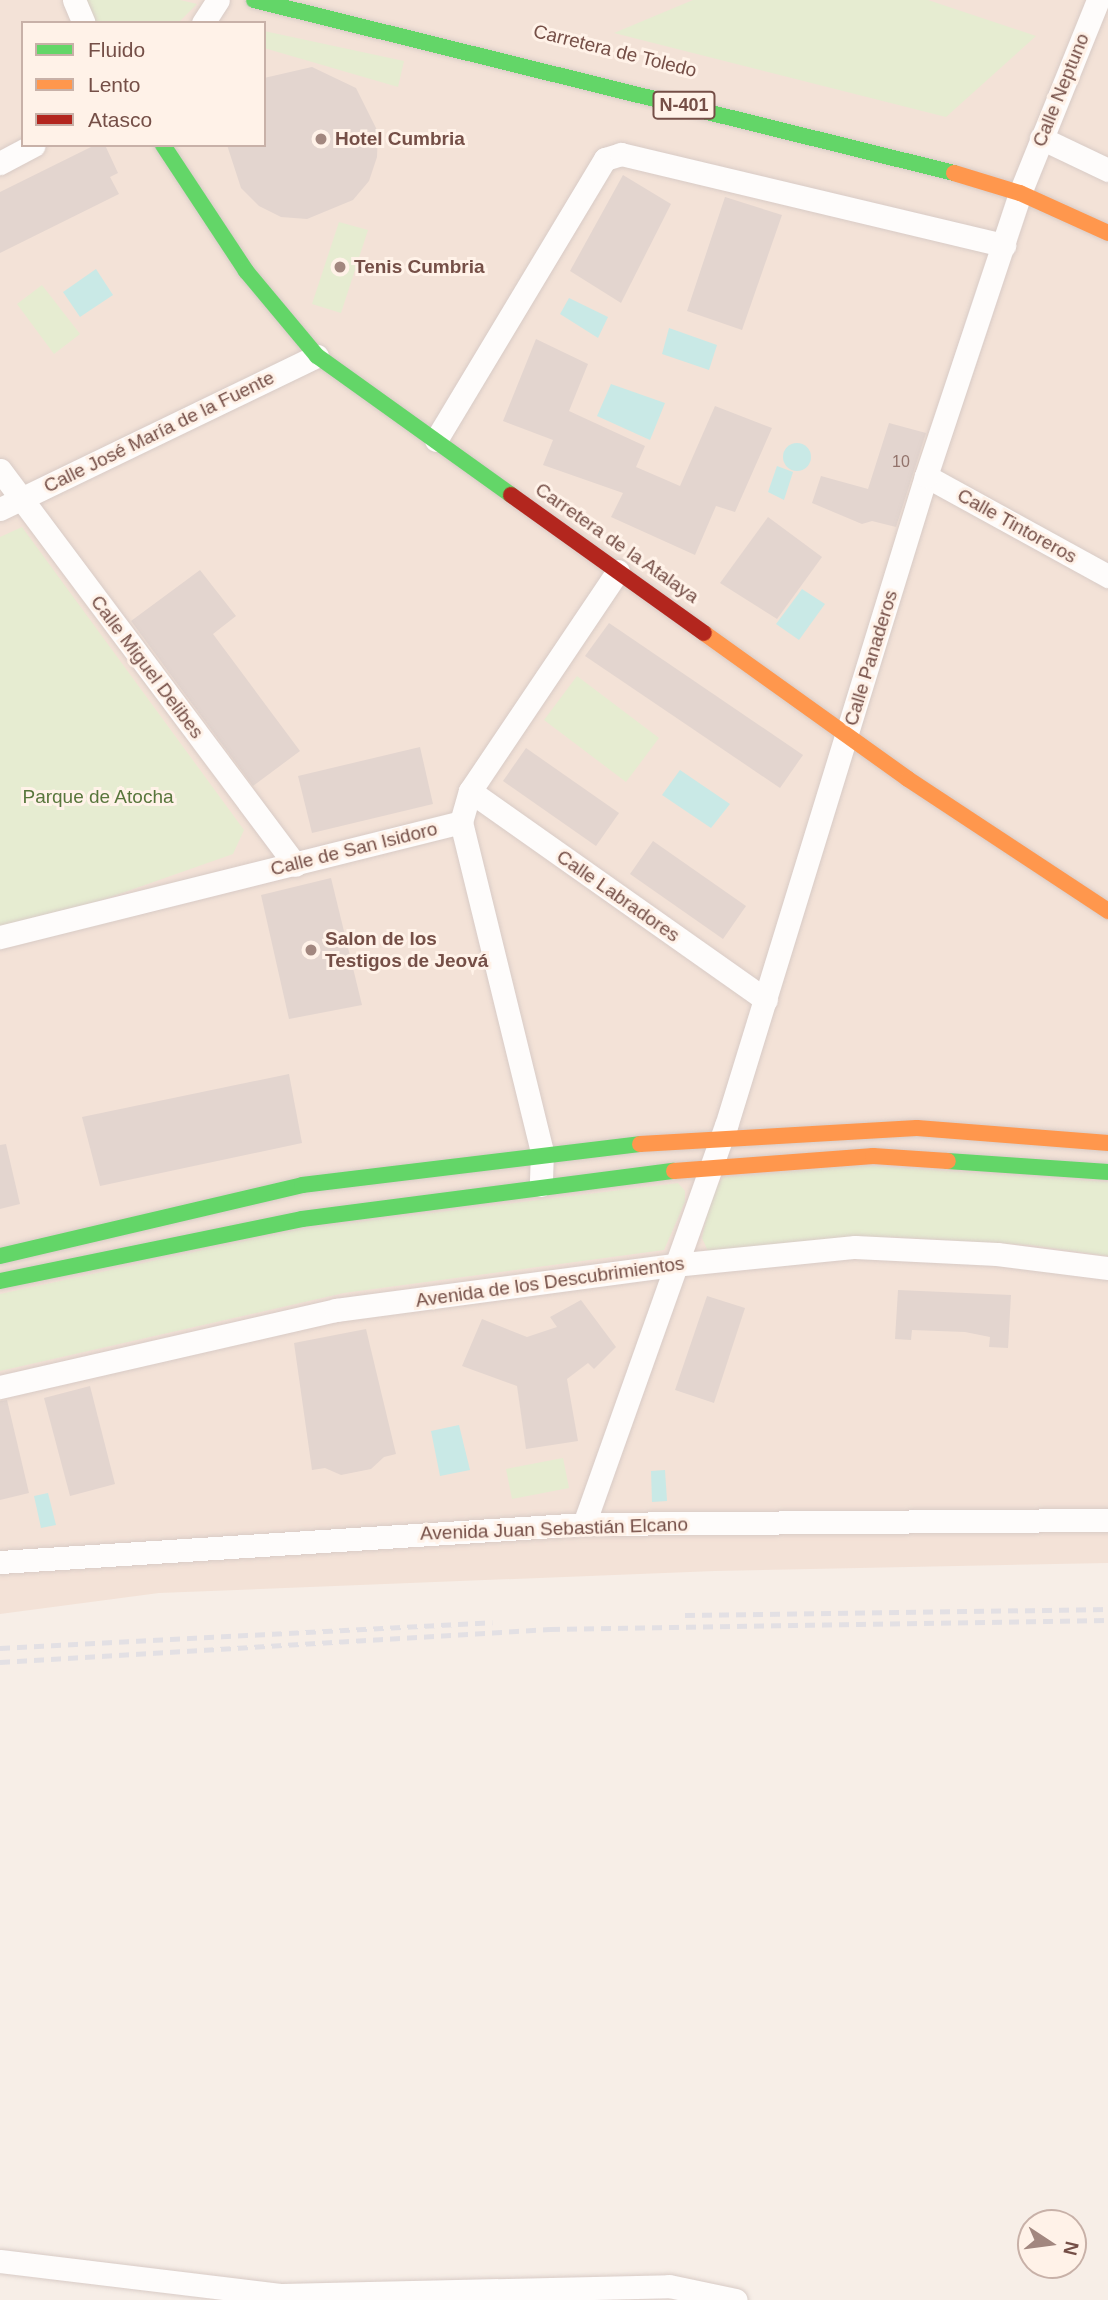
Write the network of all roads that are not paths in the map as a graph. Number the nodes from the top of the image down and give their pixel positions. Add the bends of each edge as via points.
1 (74, 0) edge
2 (218, 0) edge
3 (254, 0) edge
4 (309, 0) edge
5 (1098, 0) edge
6 (84, 21) edge
7 (204, 21) edge
8 (1041, 138) junction
9 (30, 147) edge
10 (164, 147) edge
11 (0, 163) edge
12 (1108, 170) edge
13 (1022, 187) junction
14 (1108, 219) edge
15 (1108, 233) edge
16 (1004, 245) junction
17 (317, 356) junction
18 (436, 440) junction
19 (0, 470) edge
20 (926, 475) junction
21 (21, 499) junction
22 (0, 509) edge
23 (618, 571) junction
24 (1108, 576) edge
25 (848, 734) junction
26 (470, 791) junction
27 (461, 822) junction
28 (295, 865) junction
29 (1108, 911) edge
30 (0, 937) edge
31 (766, 1000) junction
32 (722, 1136) junction
33 (1108, 1143) edge
34 (542, 1151) junction
35 (711, 1166) junction
36 (1108, 1172) edge
37 (541, 1185) junction
38 (0, 1255) edge
39 (674, 1265) junction
40 (1108, 1268) edge
41 (0, 1281) edge
42 (0, 1387) edge
43 (1108, 1520) edge
44 (584, 1524) junction
45 (0, 1562) edge
46 (0, 2260) edge
47 (736, 2300) edge

1 - 6 street
2 - 7 street
3 - 13 main road, N-401
4 - 13 main road, Carretera de Toledo / N-401 via 927,148
5 - 8 street, Calle Neptuno
8 - 12 street
8 - 13 street, Calle Neptuno
9 - 11 street
10 - 17 main road, Carretera de la Atalaya via 246,271
13 - 14 main road, Carretera de Toledo / N-401
13 - 15 main road, N-401
13 - 16 street, Calle Panaderos
16 - 18 street via 621,154 606,159
16 - 20 street, Calle Panaderos
17 - 18 main road, Carretera de la Atalaya
17 - 21 street, Calle José María de la Fuente
18 - 23 main road, Carretera de la Atalaya
19 - 21 street, Calle Miguel Delibes
20 - 24 street, Calle Tintoreros
20 - 25 street, Calle Panaderos
21 - 22 street, Calle José María de la Fuente
21 - 28 street, Calle Miguel Delibes
23 - 25 main road, Carretera de la Atalaya
23 - 26 street, Calle de San Isidoro
25 - 29 main road, Carretera de la Atalaya
25 - 31 street, Calle Panaderos
26 - 27 street, Calle de San Isidoro
26 - 31 street, Calle Labradores
27 - 28 street, Calle de San Isidoro
27 - 34 street
28 - 30 street, Calle de San Isidoro
31 - 32 street, Calle Panaderos
32 - 33 main road via 917,1128
32 - 34 main road
32 - 35 street, Calle Panaderos
34 - 37 street
34 - 38 main road via 302,1185
35 - 36 main road via 873,1156
35 - 37 main road
35 - 39 street, Calle Panaderos
37 - 41 main road via 302,1219 65,1264
39 - 40 street, Avenida de los Descubrimientos via 855,1247 997,1254
39 - 42 street, Avenida de los Descubrimientos via 336,1310
39 - 44 street, Calle Panaderos
43 - 44 street, Avenida Juan Sebastián Elcano
44 - 45 street, Avenida Juan Sebastián Elcano
46 - 47 street via 282,2295 669,2286

